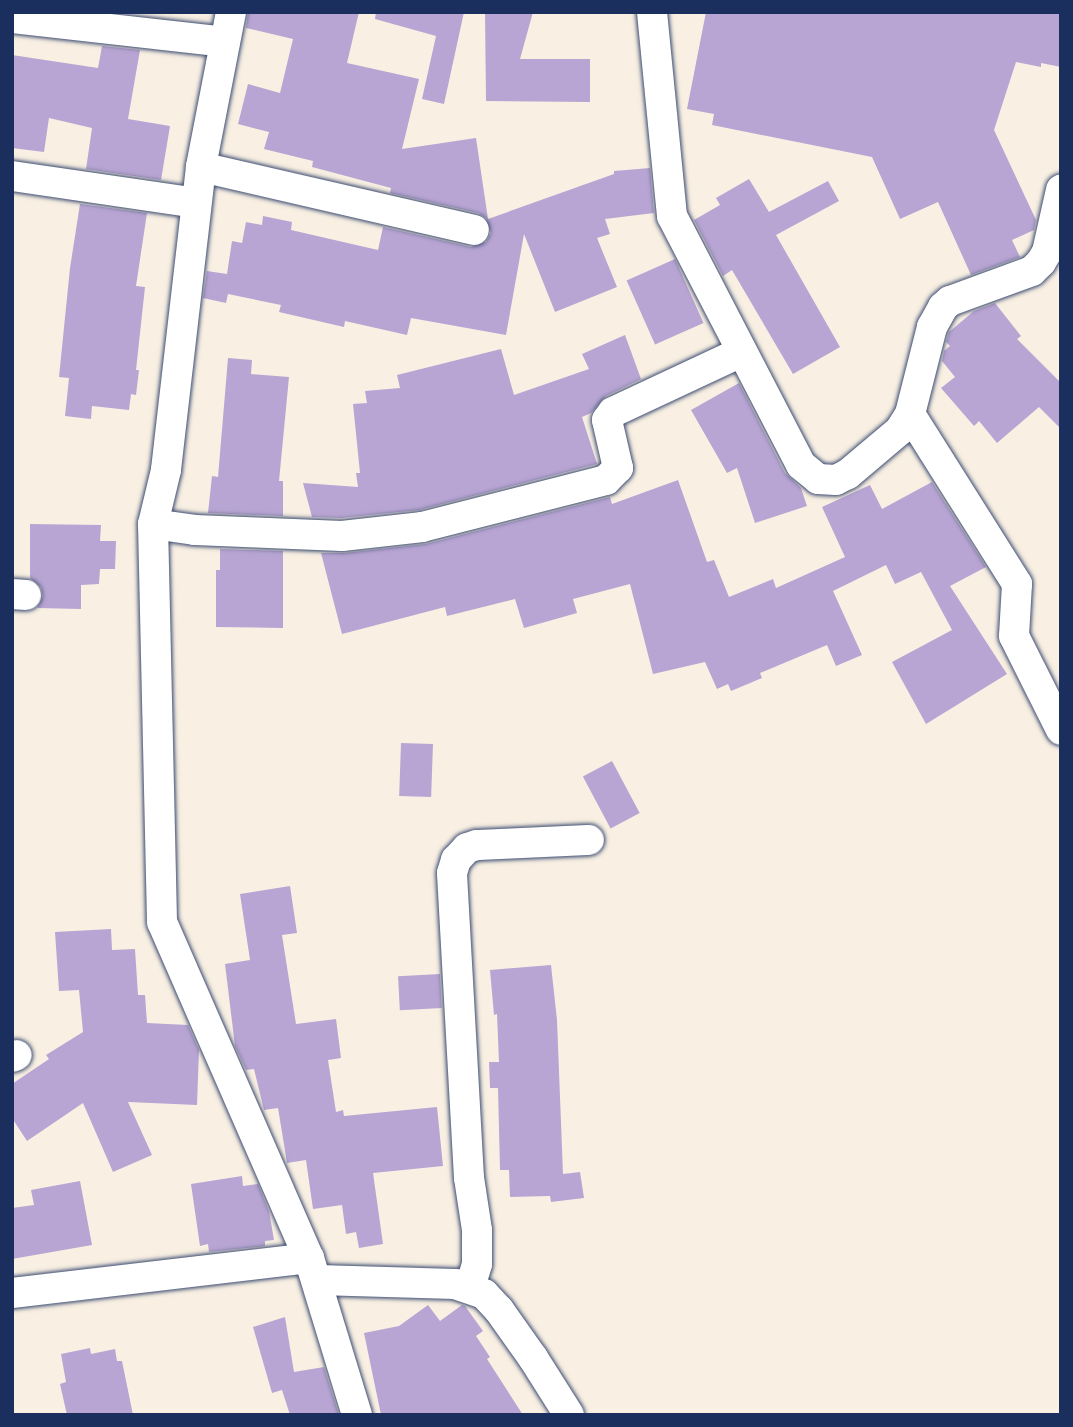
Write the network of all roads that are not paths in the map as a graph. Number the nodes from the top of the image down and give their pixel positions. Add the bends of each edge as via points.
1 (231, 12) edge
2 (652, 12) edge
3 (12, 18) edge
4 (225, 42) junction
5 (201, 167) junction
6 (12, 176) edge
7 (1060, 193) edge
8 (196, 203) junction
9 (474, 230) dead end
10 (741, 352) junction
11 (910, 414) junction
12 (153, 524) junction
13 (1061, 730) edge
14 (589, 840) dead end
15 (314, 1269) junction
16 (470, 1287) junction
17 (12, 1293) edge
18 (357, 1415) edge
19 (569, 1415) edge

1 - 4 street
2 - 10 street via 669,204
3 - 4 street
4 - 5 street
5 - 8 street
5 - 9 street
6 - 8 street
7 - 11 street via 1047,252 1032,271 943,307 932,327
8 - 12 street via 166,470
10 - 11 street via 801,466 818,479 836,480 848,474 900,430
10 - 12 street via 613,412 607,420 618,468 606,480 422,527 342,536
11 - 13 street via 1017,584 1014,636
12 - 15 street via 162,922
14 - 16 street via 477,845 456,860 452,873 469,1178 477,1230 477,1264
15 - 16 street
15 - 17 street
15 - 18 street
16 - 19 street via 491,1299

